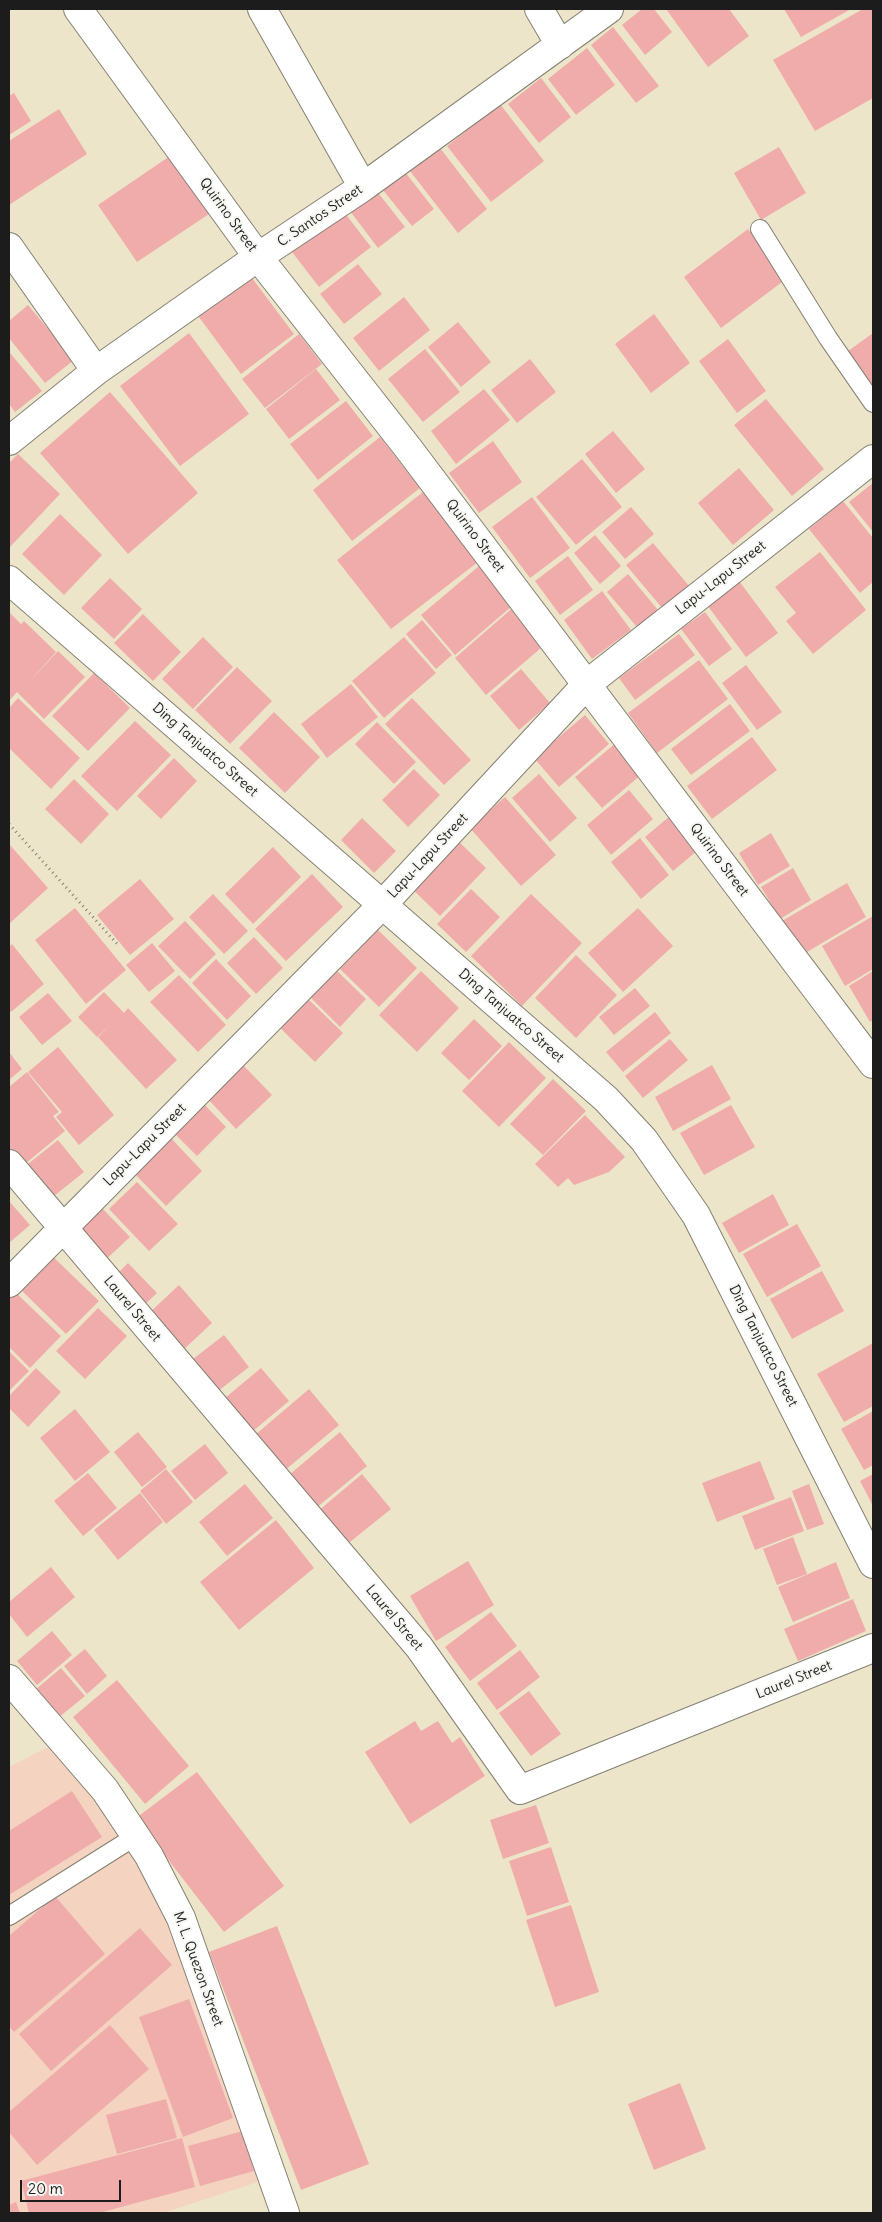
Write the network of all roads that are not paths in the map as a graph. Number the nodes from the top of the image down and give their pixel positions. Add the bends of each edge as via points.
1 (78, 9) edge
2 (262, 9) edge
3 (538, 9) edge
4 (609, 9) edge
5 (560, 45) junction
6 (363, 187) junction
7 (760, 229) dead end
8 (9, 247) edge
9 (258, 257) junction
10 (96, 370) junction
11 (873, 402) edge
12 (9, 441) edge
13 (873, 458) edge
14 (9, 580) edge
15 (587, 684) junction
16 (383, 904) junction
17 (873, 1064) edge
18 (9, 1164) edge
19 (63, 1228) junction
20 (9, 1283) edge
21 (873, 1564) edge
22 (873, 1648) edge
23 (9, 1679) edge
24 (136, 1836) junction
25 (9, 1916) edge
26 (285, 2213) edge

1 - 9 street, Quirino Street
2 - 6 street
3 - 5 street
4 - 5 street, C. Santos Street
5 - 6 street, C. Santos Street
6 - 9 street, C. Santos Street
7 - 11 lane via 828,338
8 - 10 street
9 - 10 street, C. Santos Street
9 - 15 street, Quirino Street
10 - 12 street, C. Santos Street
13 - 15 street, Lapu-Lapu Street
14 - 16 street, Ding Tanjuatco Street
15 - 16 street, Lapu-Lapu Street
15 - 17 street, Quirino Street
16 - 19 street, Lapu-Lapu Street
16 - 21 street, Ding Tanjuatco Street via 606,1099 644,1140 696,1214
18 - 19 street, Laurel Street
19 - 20 street, Lapu-Lapu Street
19 - 22 street, Laurel Street via 419,1647 520,1790
23 - 24 street, M. L. Quezon Street via 105,1790
24 - 25 lane
24 - 26 street, M. L. Quezon Street via 182,1918

